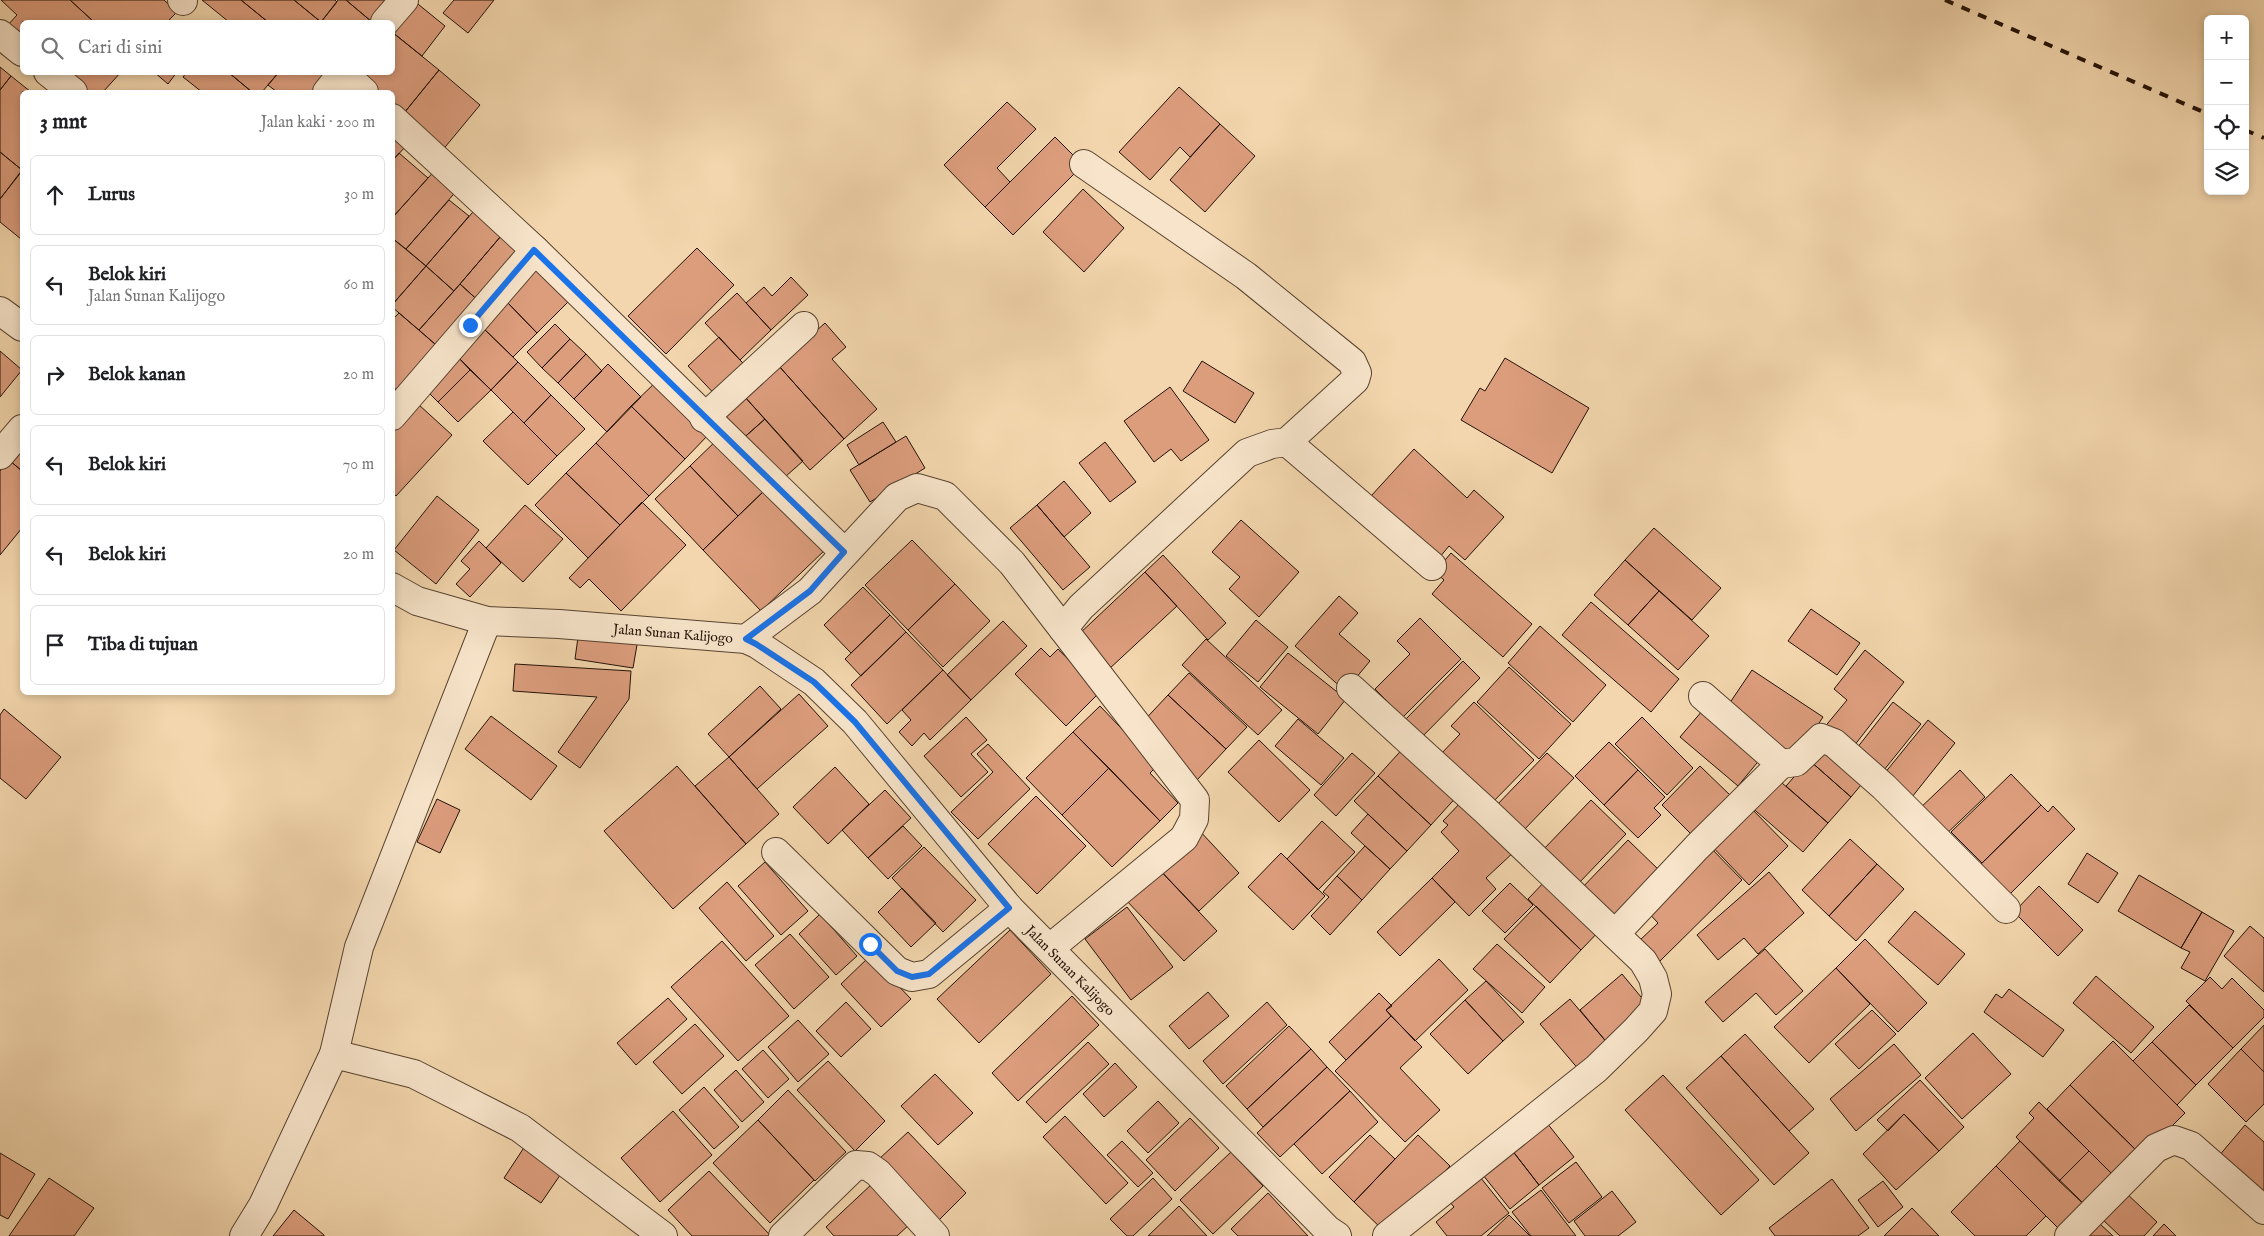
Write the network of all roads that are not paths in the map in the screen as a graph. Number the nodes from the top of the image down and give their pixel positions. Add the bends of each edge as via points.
1 (404, 0) edge
2 (387, 20) edge
3 (0, 34) edge
4 (20, 50) edge
5 (52, 75) edge
6 (341, 75) edge
7 (345, 75) edge
8 (70, 90) edge
9 (329, 90) edge
10 (362, 90) edge
11 (395, 121) edge
12 (1084, 164) dead end
13 (534, 250) junction
14 (0, 311) edge
15 (20, 326) edge
16 (804, 326) dead end
17 (395, 412) edge
18 (704, 418) junction
19 (20, 431) edge
20 (1287, 442) junction
21 (0, 455) edge
22 (844, 552) junction
23 (1432, 566) dead end
24 (395, 589) edge
25 (486, 621) junction
26 (1063, 629) junction
27 (746, 639) junction
28 (1351, 688) dead end
29 (1703, 696) dead end
30 (1781, 764) junction
31 (776, 852) dead end
32 (1009, 908) junction
33 (2006, 909) dead end
34 (1614, 934) junction
35 (1050, 948) junction
36 (334, 1054) junction
37 (2264, 1210) edge
38 (1329, 1234) edge
39 (244, 1236) edge
40 (663, 1236) edge
41 (783, 1236) edge
42 (935, 1236) edge
43 (1387, 1236) edge
44 (2068, 1236) edge

1 - 2 street
3 - 4 street
5 - 8 street
6 - 9 street
7 - 10 street
11 - 13 street
12 - 20 street via 1246,276 1352,362 1357,373 1355,380
13 - 17 street
13 - 18 street
14 - 15 street
16 - 18 street
18 - 22 street
19 - 21 street
20 - 23 street
20 - 26 street via 1248,453 1081,607
22 - 26 street via 896,497 917,488 945,496 1012,563
22 - 27 street via 810,591
24 - 25 street, Jalan Sunan Kalijogo via 417,601
25 - 27 street, Jalan Sunan Kalijogo
25 - 36 street via 359,946
26 - 35 street via 1195,800 1194,819 1184,838
27 - 32 street, Jalan Sunan Kalijogo via 814,682 855,722
28 - 34 street
29 - 30 street
30 - 33 street via 1796,762 1822,738 1834,743
30 - 34 street
31 - 32 street via 897,971 912,977 929,974
32 - 35 street, Jalan Sunan Kalijogo
34 - 43 street via 1643,961 1653,978 1657,994 1653,1011 1596,1069
35 - 38 street, Jalan Sunan Kalijogo
36 - 39 street
36 - 40 street via 414,1074 520,1128
37 - 44 street via 2191,1146 2174,1140 2156,1148
41 - 42 street via 856,1165 868,1166 878,1173

